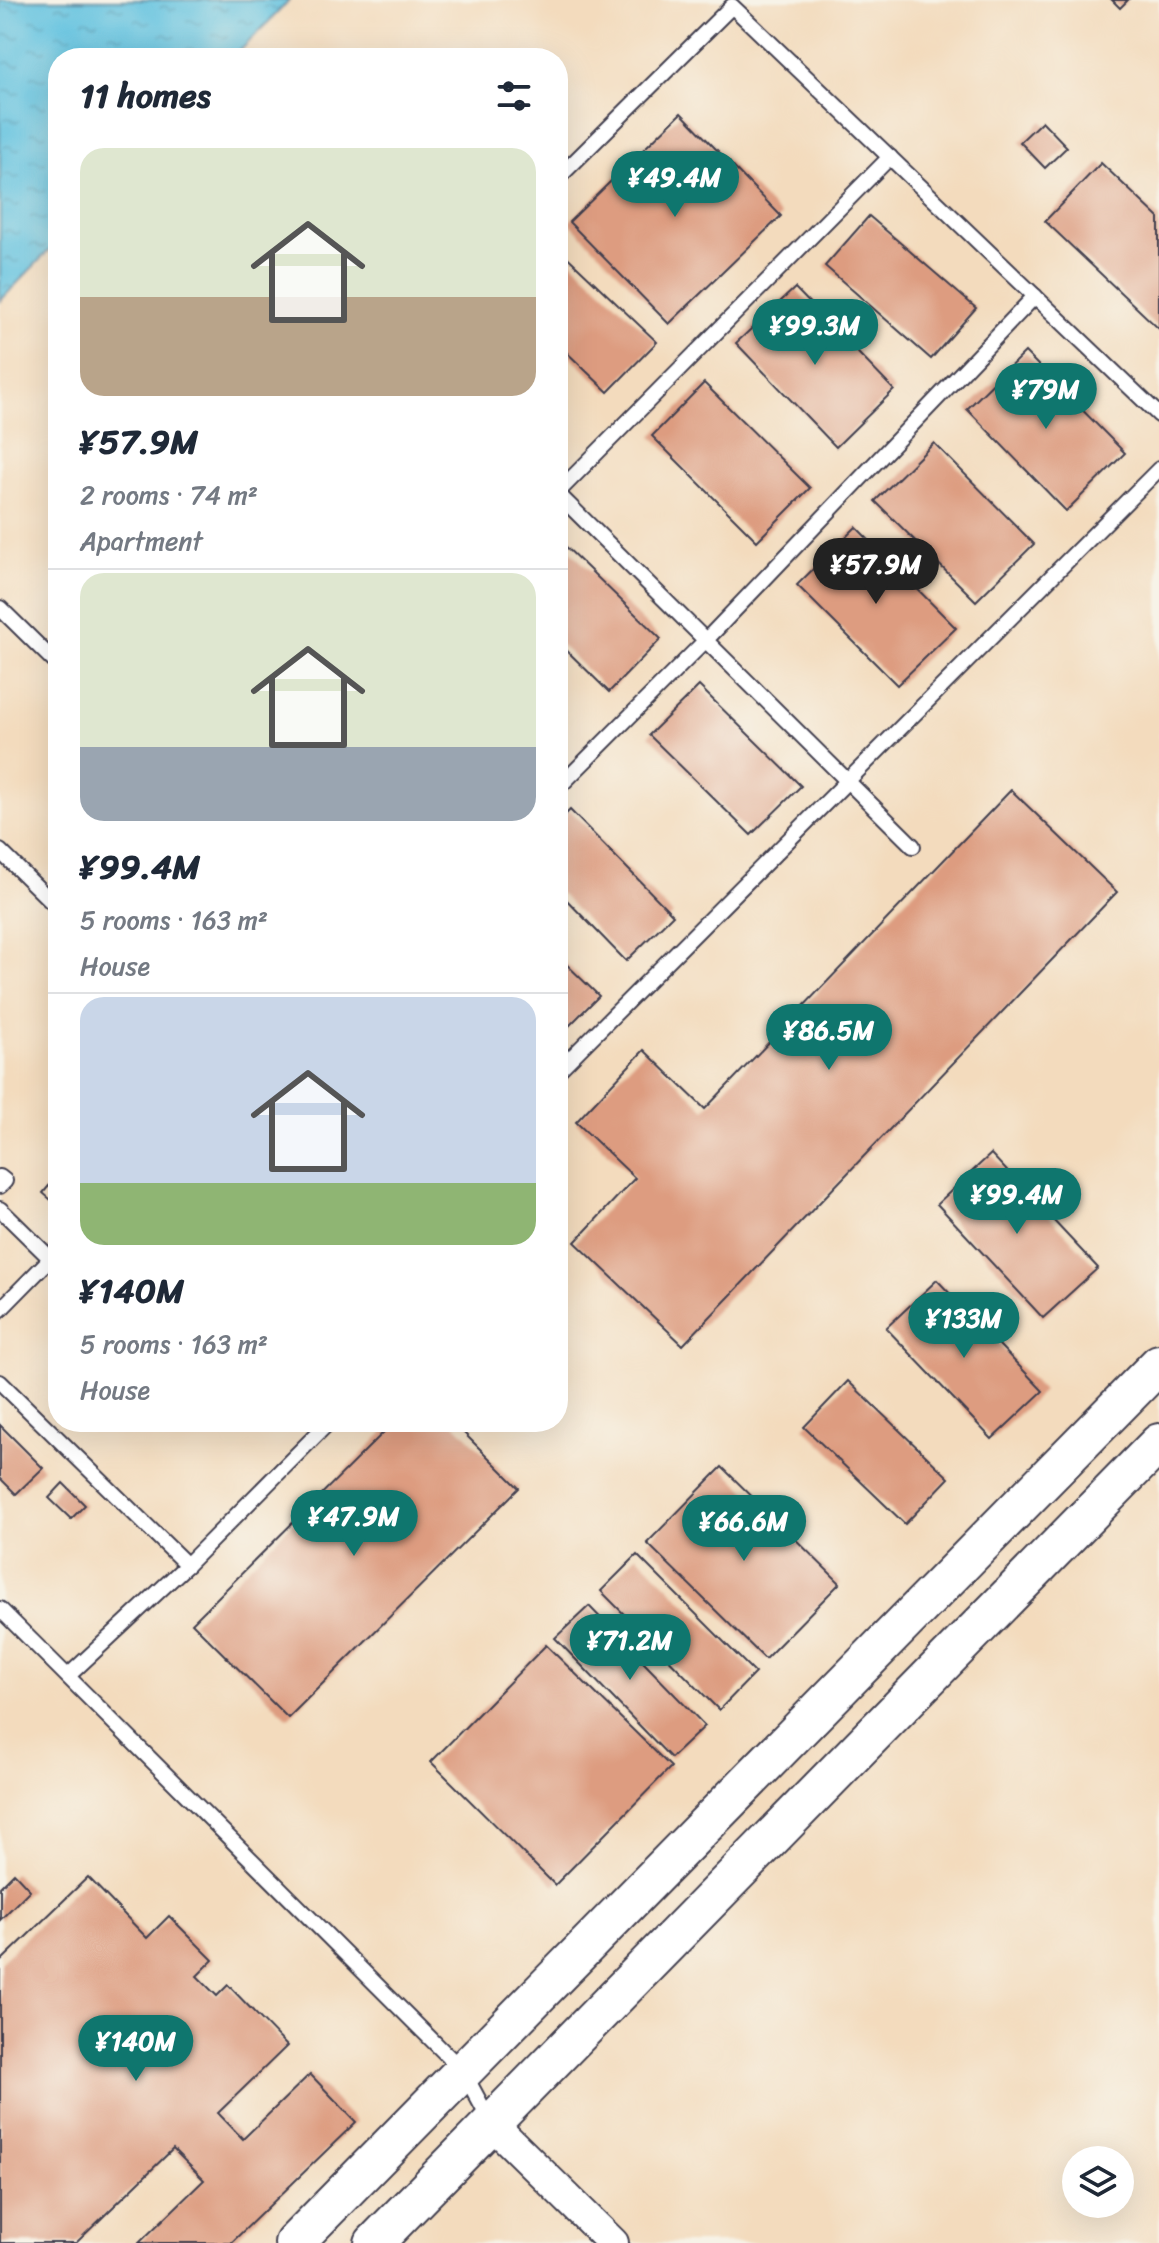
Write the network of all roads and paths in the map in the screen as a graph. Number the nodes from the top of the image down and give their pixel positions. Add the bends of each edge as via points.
1 (890, 157) junction
2 (568, 168) edge
3 (1035, 296) junction
4 (1159, 415) edge
5 (1159, 469) edge
6 (568, 483) edge
7 (568, 503) edge
8 (0, 608) edge
9 (706, 640) junction
10 (48, 655) edge
11 (568, 778) edge
12 (848, 781) junction
13 (913, 846) dead end
14 (0, 851) edge
15 (48, 898) edge
16 (568, 1061) edge
17 (0, 1177) edge
18 (0, 1186) edge
19 (0, 1209) edge
20 (48, 1250) edge
21 (48, 1261) edge
22 (0, 1310) edge
23 (1159, 1364) edge
24 (0, 1382) edge
25 (48, 1429) edge
26 (51, 1432) edge
27 (319, 1432) edge
28 (1159, 1443) edge
29 (187, 1565) junction
30 (0, 1609) edge
31 (68, 1676) junction
32 (463, 2071) junction
33 (491, 2123) junction
34 (294, 2243) edge
35 (374, 2243) edge
36 (613, 2243) edge

1 - 2 lane via 732,6
1 - 3 lane
1 - 6 lane
3 - 4 lane
3 - 9 lane
5 - 12 lane
7 - 9 lane
8 - 10 lane
9 - 11 lane
9 - 12 lane
12 - 13 lane
12 - 16 lane
14 - 15 lane
17 - 18 lane via 5,1181
19 - 20 lane
21 - 22 lane
23 - 32 street
24 - 25 lane
26 - 29 lane
27 - 29 lane
28 - 33 street
29 - 31 lane
30 - 31 lane
31 - 32 lane
32 - 33 lane
32 - 34 street
33 - 35 street
33 - 36 street

